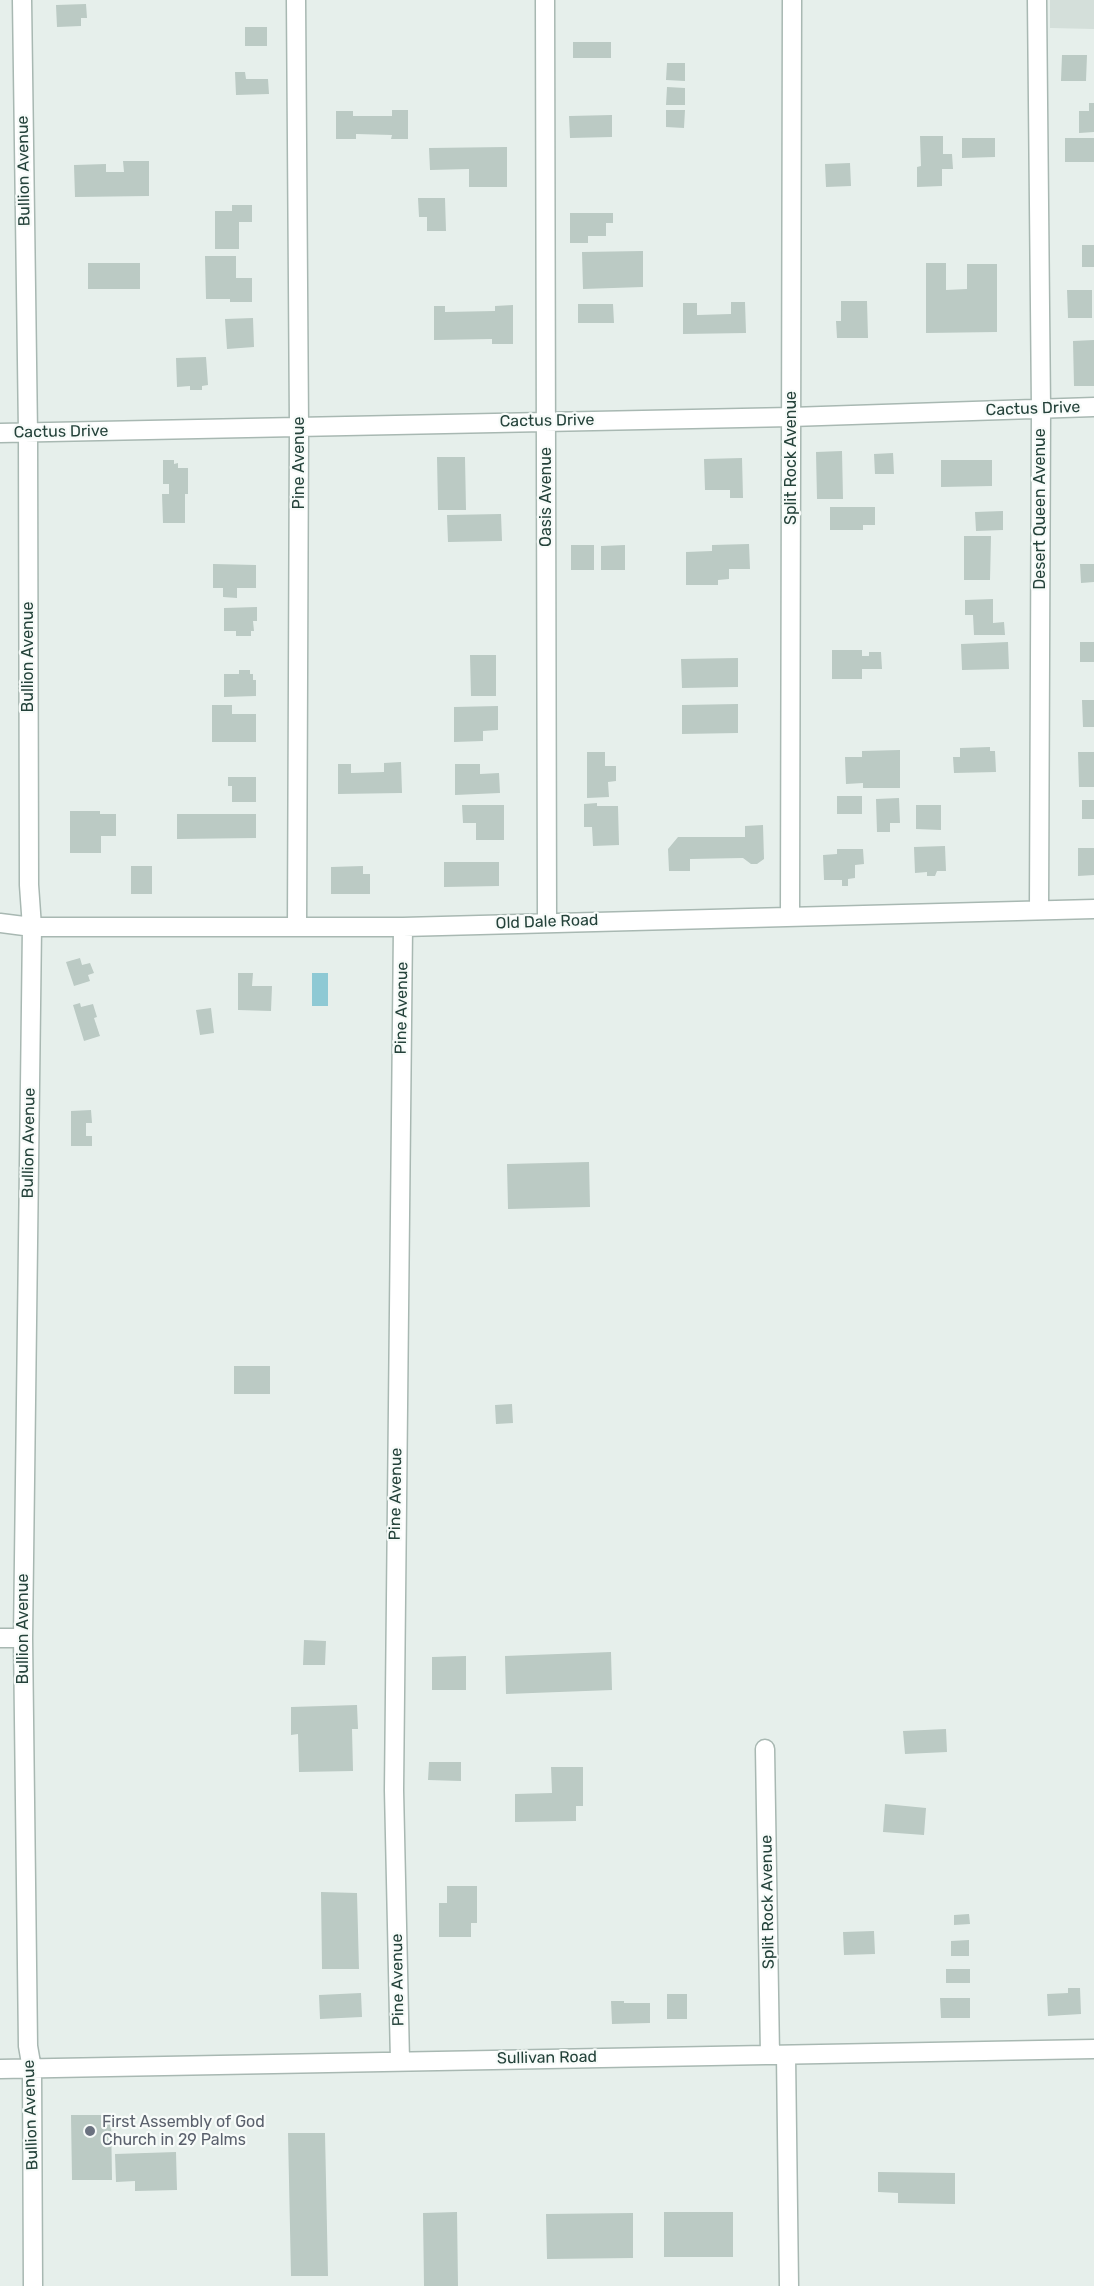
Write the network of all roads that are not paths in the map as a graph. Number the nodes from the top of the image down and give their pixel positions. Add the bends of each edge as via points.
1 (22, 0) edge
2 (296, 0) edge
3 (545, 0) edge
4 (792, 0) edge
5 (1037, 0) edge
6 (1094, 407) edge
7 (1041, 408) junction
8 (791, 417) junction
9 (546, 421) junction
10 (299, 426) junction
11 (0, 433) edge
12 (28, 433) junction
13 (1094, 909) edge
14 (1039, 910) junction
15 (790, 915) junction
16 (547, 922) junction
17 (0, 923) edge
18 (32, 927) junction
19 (297, 927) junction
20 (403, 927) junction
21 (0, 1638) edge
22 (23, 1638) junction
23 (765, 1749) dead end
24 (1094, 2049) edge
25 (778, 2055) junction
26 (400, 2061) junction
27 (0, 2069) edge
28 (32, 2069) junction
29 (33, 2286) edge
30 (789, 2286) edge

1 - 12 street, Bullion Avenue
2 - 10 street, Pine Avenue
3 - 9 street, Oasis Avenue
4 - 8 street, Split Rock Avenue
5 - 7 street, Desert Queen Avenue
6 - 7 street, Cactus Drive
7 - 8 street, Cactus Drive
7 - 14 street, Desert Queen Avenue
8 - 9 street, Cactus Drive
8 - 15 street, Split Rock Avenue
9 - 10 street, Cactus Drive
9 - 16 street, Oasis Avenue
10 - 12 street, Cactus Drive
10 - 19 street, Pine Avenue
11 - 12 street, Cactus Drive
12 - 18 street, Bullion Avenue
13 - 14 street, Old Dale Road
14 - 15 street, Old Dale Road
15 - 16 street, Old Dale Road
16 - 20 street, Old Dale Road
17 - 18 street, Old Dale Road
18 - 19 street, Old Dale Road
18 - 22 street, Bullion Avenue
19 - 20 street, Old Dale Road
20 - 26 street, Pine Avenue via 393,1790
21 - 22 street
22 - 28 street, Bullion Avenue via 28,2046
23 - 25 street, Split Rock Avenue
24 - 25 street, Sullivan Road
25 - 26 street, Sullivan Road
25 - 30 street, Split Rock Avenue
26 - 28 street, Sullivan Road
27 - 28 street, Sullivan Road
28 - 29 street, Bullion Avenue

